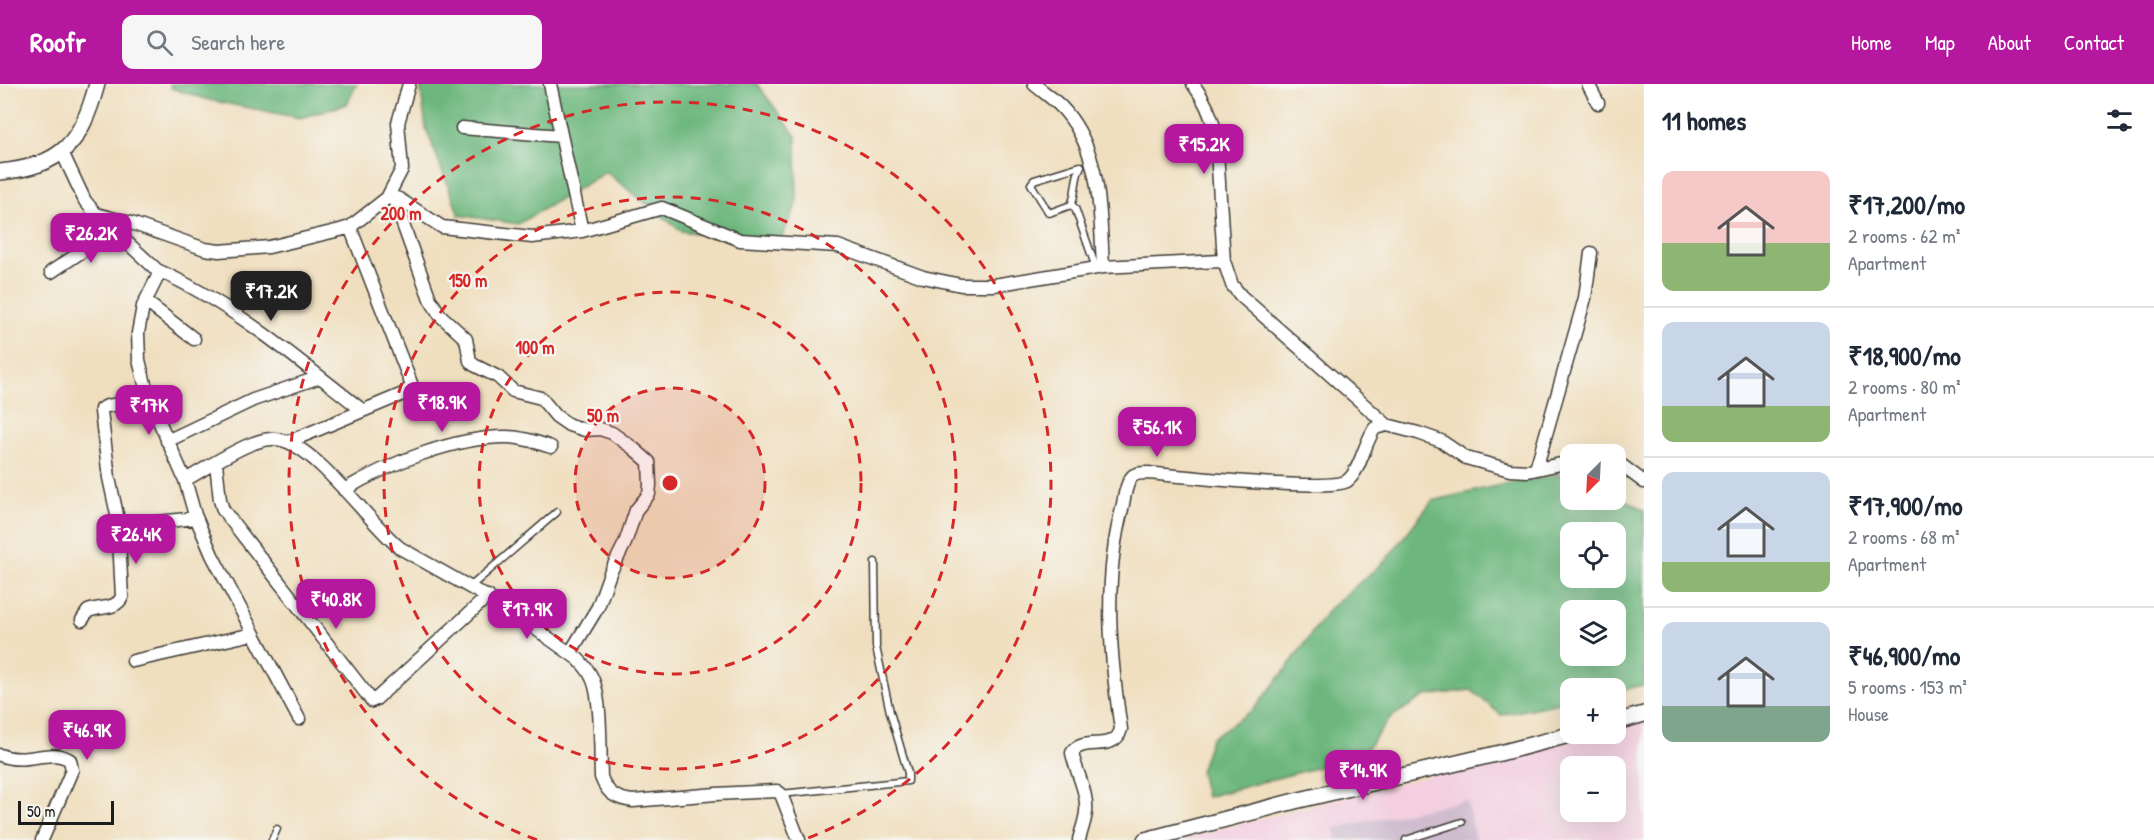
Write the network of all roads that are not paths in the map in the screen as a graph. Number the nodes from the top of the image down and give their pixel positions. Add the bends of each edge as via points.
1 (97, 84) edge
2 (410, 84) edge
3 (550, 84) edge
4 (1034, 84) edge
5 (1192, 84) edge
6 (1588, 84) edge
7 (1598, 103) dead end
8 (462, 128) dead end
9 (561, 136) junction
10 (62, 152) junction
11 (1089, 155) junction
12 (1080, 166) junction
13 (0, 172) edge
14 (390, 198) junction
15 (1071, 205) junction
16 (96, 214) junction
17 (350, 226) junction
18 (114, 230) junction
19 (582, 231) junction
20 (1591, 253) dead end
21 (1224, 262) junction
22 (1099, 267) junction
23 (157, 270) junction
24 (51, 272) dead end
25 (145, 301) junction
26 (194, 339) dead end
27 (320, 377) junction
28 (150, 399) junction
29 (362, 410) junction
30 (1387, 425) junction
31 (167, 441) junction
32 (288, 442) junction
33 (551, 447) dead end
34 (216, 463) junction
35 (1560, 464) edge
36 (1626, 468) edge
37 (1536, 469) junction
38 (185, 480) junction
39 (1644, 482) edge
40 (344, 490) junction
41 (557, 512) dead end
42 (196, 518) junction
43 (121, 533) junction
44 (875, 562) dead end
45 (471, 586) junction
46 (488, 596) junction
47 (81, 620) dead end
48 (253, 634) junction
49 (570, 653) junction
50 (133, 662) dead end
51 (1644, 714) edge
52 (299, 719) dead end
53 (1626, 719) edge
54 (1560, 737) edge
55 (0, 756) edge
56 (781, 794) junction
57 (1462, 822) dead end
58 (277, 829) dead end
59 (42, 840) edge
60 (272, 840) edge
61 (799, 840) edge
62 (1079, 840) edge
63 (1145, 840) edge
64 (1406, 840) edge

1 - 10 street via 84,122 74,141
2 - 14 street via 398,123 402,169
3 - 9 street
4 - 11 street via 1064,109 1083,137
5 - 21 street via 1213,117
6 - 7 street
8 - 9 street
9 - 19 street
10 - 13 street via 47,162
10 - 16 street via 75,184
11 - 12 lane
11 - 22 street via 1099,201
12 - 15 lane
12 - 15 lane via 1031,182 1049,213
14 - 17 street
14 - 19 street via 399,199 434,223 453,229 532,237
14 - 49 street via 430,299 440,315 466,339 470,361 513,391 541,398 569,425 612,434 649,462 649,494 636,510 598,607
15 - 22 lane
16 - 17 street via 219,252 294,242
16 - 18 street
17 - 29 street via 411,383 408,391
18 - 23 street
18 - 24 street
19 - 22 street via 662,208 740,240 838,246 923,277 961,285 994,285
20 - 37 street via 1585,298
21 - 22 street
21 - 30 street via 1232,285 1241,296
23 - 25 street
23 - 27 street via 240,318
25 - 26 street
25 - 28 street via 139,320 138,346
27 - 29 street
27 - 31 street via 253,400
28 - 31 street
28 - 43 street via 101,409 109,478
29 - 32 street
30 - 37 street via 1435,439 1472,460 1510,470
30 - 62 street via 1375,428 1353,475 1341,483 1294,484 1148,473 1131,478 1116,530 1110,581 1113,675 1121,729 1111,742 1079,746 1072,753 1086,804
31 - 38 street
32 - 34 street via 254,442
32 - 40 street via 307,453
33 - 40 street via 507,437 470,442 398,462
34 - 38 street
34 - 46 street via 223,510 372,700
35 - 37 street
36 - 39 street
38 - 42 street
40 - 45 street via 400,548
41 - 45 lane
42 - 43 street via 130,525
42 - 48 street
43 - 47 street via 120,602 88,611
44 - 56 lane via 876,647 908,781
45 - 46 street
46 - 49 street
48 - 50 street
48 - 52 street
49 - 56 street via 586,668 595,687 601,777 611,794 633,801 728,793
51 - 53 street
54 - 63 street
55 - 59 street via 19,760 54,754 70,760 72,770
56 - 61 street
57 - 64 lane
58 - 60 lane

